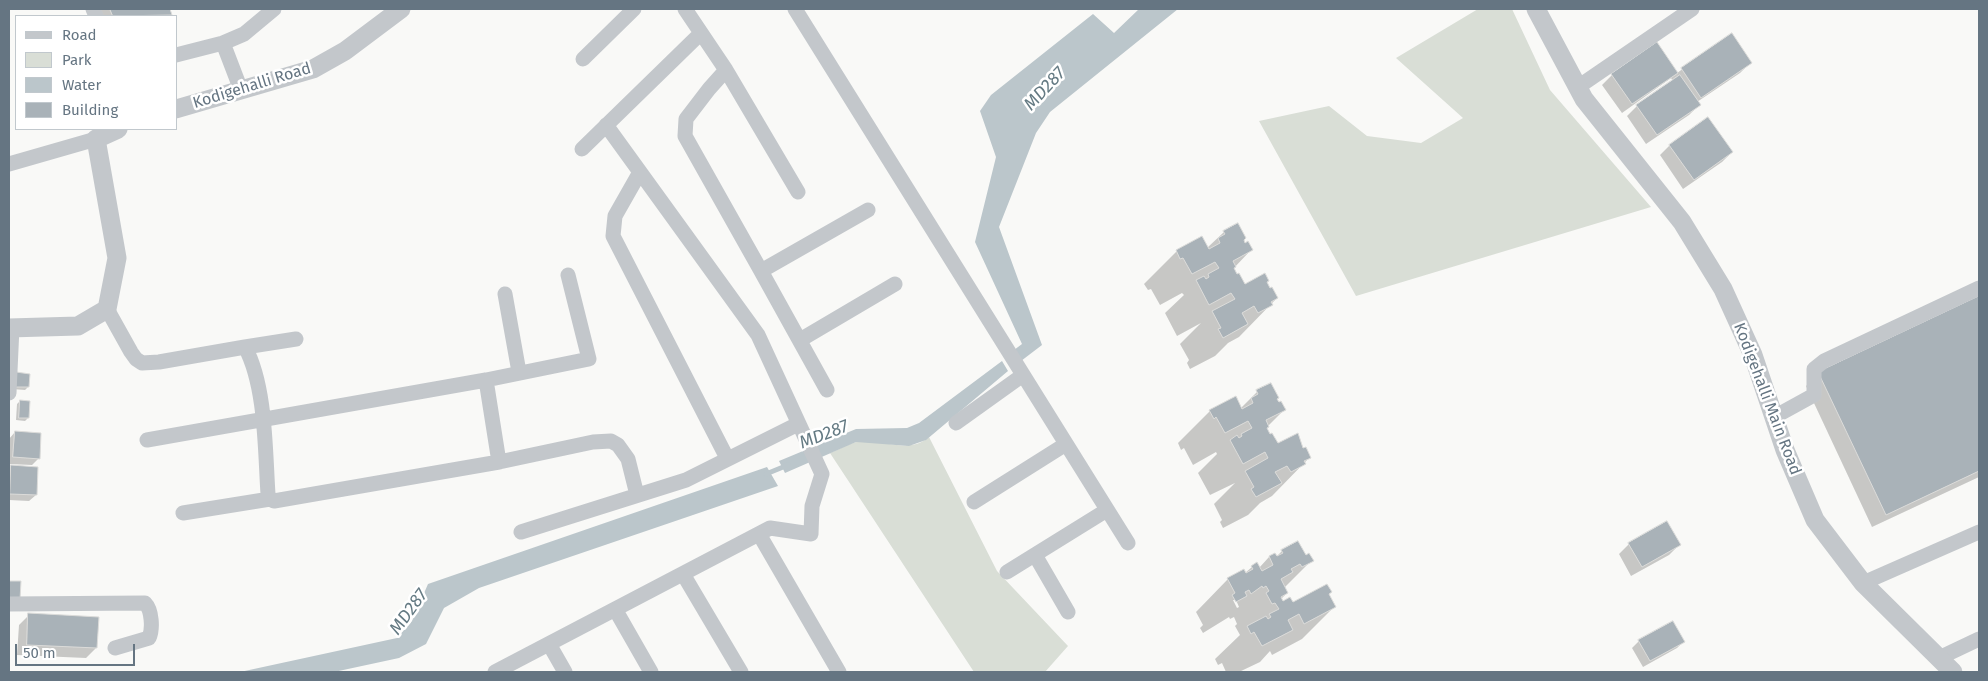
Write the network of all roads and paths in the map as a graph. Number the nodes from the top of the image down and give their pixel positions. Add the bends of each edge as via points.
1 (274, 9) edge
2 (401, 9) edge
3 (634, 9) edge
4 (685, 9) edge
5 (795, 9) edge
6 (1536, 9) edge
7 (1692, 9) edge
8 (701, 33) junction
9 (224, 43) junction
10 (178, 54) edge
11 (583, 59) dead end
12 (726, 70) junction
13 (1578, 87) junction
14 (241, 90) junction
15 (178, 108) edge
16 (606, 125) junction
17 (116, 130) edge
18 (96, 139) junction
19 (582, 149) dead end
20 (9, 164) edge
21 (640, 172) junction
22 (798, 192) dead end
23 (868, 210) dead end
24 (761, 271) junction
25 (568, 275) dead end
26 (896, 284) dead end
27 (1979, 288) edge
28 (505, 294) dead end
29 (107, 309) junction
30 (11, 328) edge
31 (296, 340) dead end
32 (800, 340) junction
33 (245, 347) junction
34 (519, 372) junction
35 (1023, 375) junction
36 (486, 380) junction
37 (827, 390) dead end
38 (9, 393) edge
39 (1774, 417) junction
40 (263, 418) junction
41 (956, 423) dead end
42 (801, 430) junction
43 (147, 440) dead end
44 (1066, 444) junction
45 (727, 458) junction
46 (499, 462) junction
47 (637, 495) junction
48 (270, 499) junction
49 (974, 502) dead end
50 (1107, 510) junction
51 (183, 513) dead end
52 (521, 532) dead end
53 (1979, 532) edge
54 (759, 534) junction
55 (1128, 543) dead end
56 (1035, 555) junction
57 (1008, 572) dead end
58 (683, 574) junction
59 (1863, 583) junction
60 (9, 604) edge
61 (615, 609) junction
62 (1068, 612) dead end
63 (1979, 639) edge
64 (548, 644) junction
65 (115, 648) dead end
66 (1938, 658) junction
67 (495, 672) edge
68 (564, 672) edge
69 (651, 672) edge
70 (741, 672) edge
71 (839, 672) edge
72 (1952, 672) edge

1 - 9 street via 244,34
2 - 14 street, Kodigehalli Road via 345,51 313,69
3 - 11 street
4 - 8 street
5 - 35 street
6 - 13 street, Kodigehalli Main Road
7 - 13 street
8 - 12 street
8 - 16 street
9 - 10 street
9 - 14 street
12 - 22 street
12 - 24 street via 686,119 685,136
13 - 39 street, Kodigehalli Main Road via 1584,99 1682,222 1723,289 1753,355
14 - 15 street, Kodigehalli Road
16 - 19 street
16 - 21 street
17 - 18 street
18 - 20 street
18 - 29 street via 117,258
21 - 42 street via 758,335
21 - 45 street via 615,216 614,236
23 - 24 street
24 - 32 street
25 - 34 street via 589,359
26 - 32 street
27 - 39 street via 1824,361 1814,369 1814,395
28 - 34 street
29 - 30 street via 78,326
29 - 33 street via 131,352 142,363
30 - 38 street
31 - 33 street
32 - 37 street
33 - 40 street via 254,370
34 - 36 street
35 - 41 street
35 - 44 street
36 - 40 street
36 - 46 street
39 - 59 street, Kodigehalli Main Road via 1814,520
40 - 43 street
40 - 48 street
42 - 45 street
42 - 54 street via 822,474 812,506 811,534 770,528
44 - 49 street
44 - 50 street
45 - 47 street via 686,480
46 - 47 street via 611,441 628,459
46 - 48 street via 279,501
47 - 52 street
48 - 51 street
50 - 55 street
50 - 56 street
53 - 59 street
54 - 58 street
54 - 71 street
56 - 57 street
56 - 62 street
58 - 61 street
58 - 70 street
59 - 66 street, Kodigehalli Main Road
60 - 65 street via 145,603 150,612 149,638
61 - 64 street
61 - 69 street
63 - 66 street
64 - 67 street
64 - 68 street
66 - 72 street, Kodigehalli Main Road

